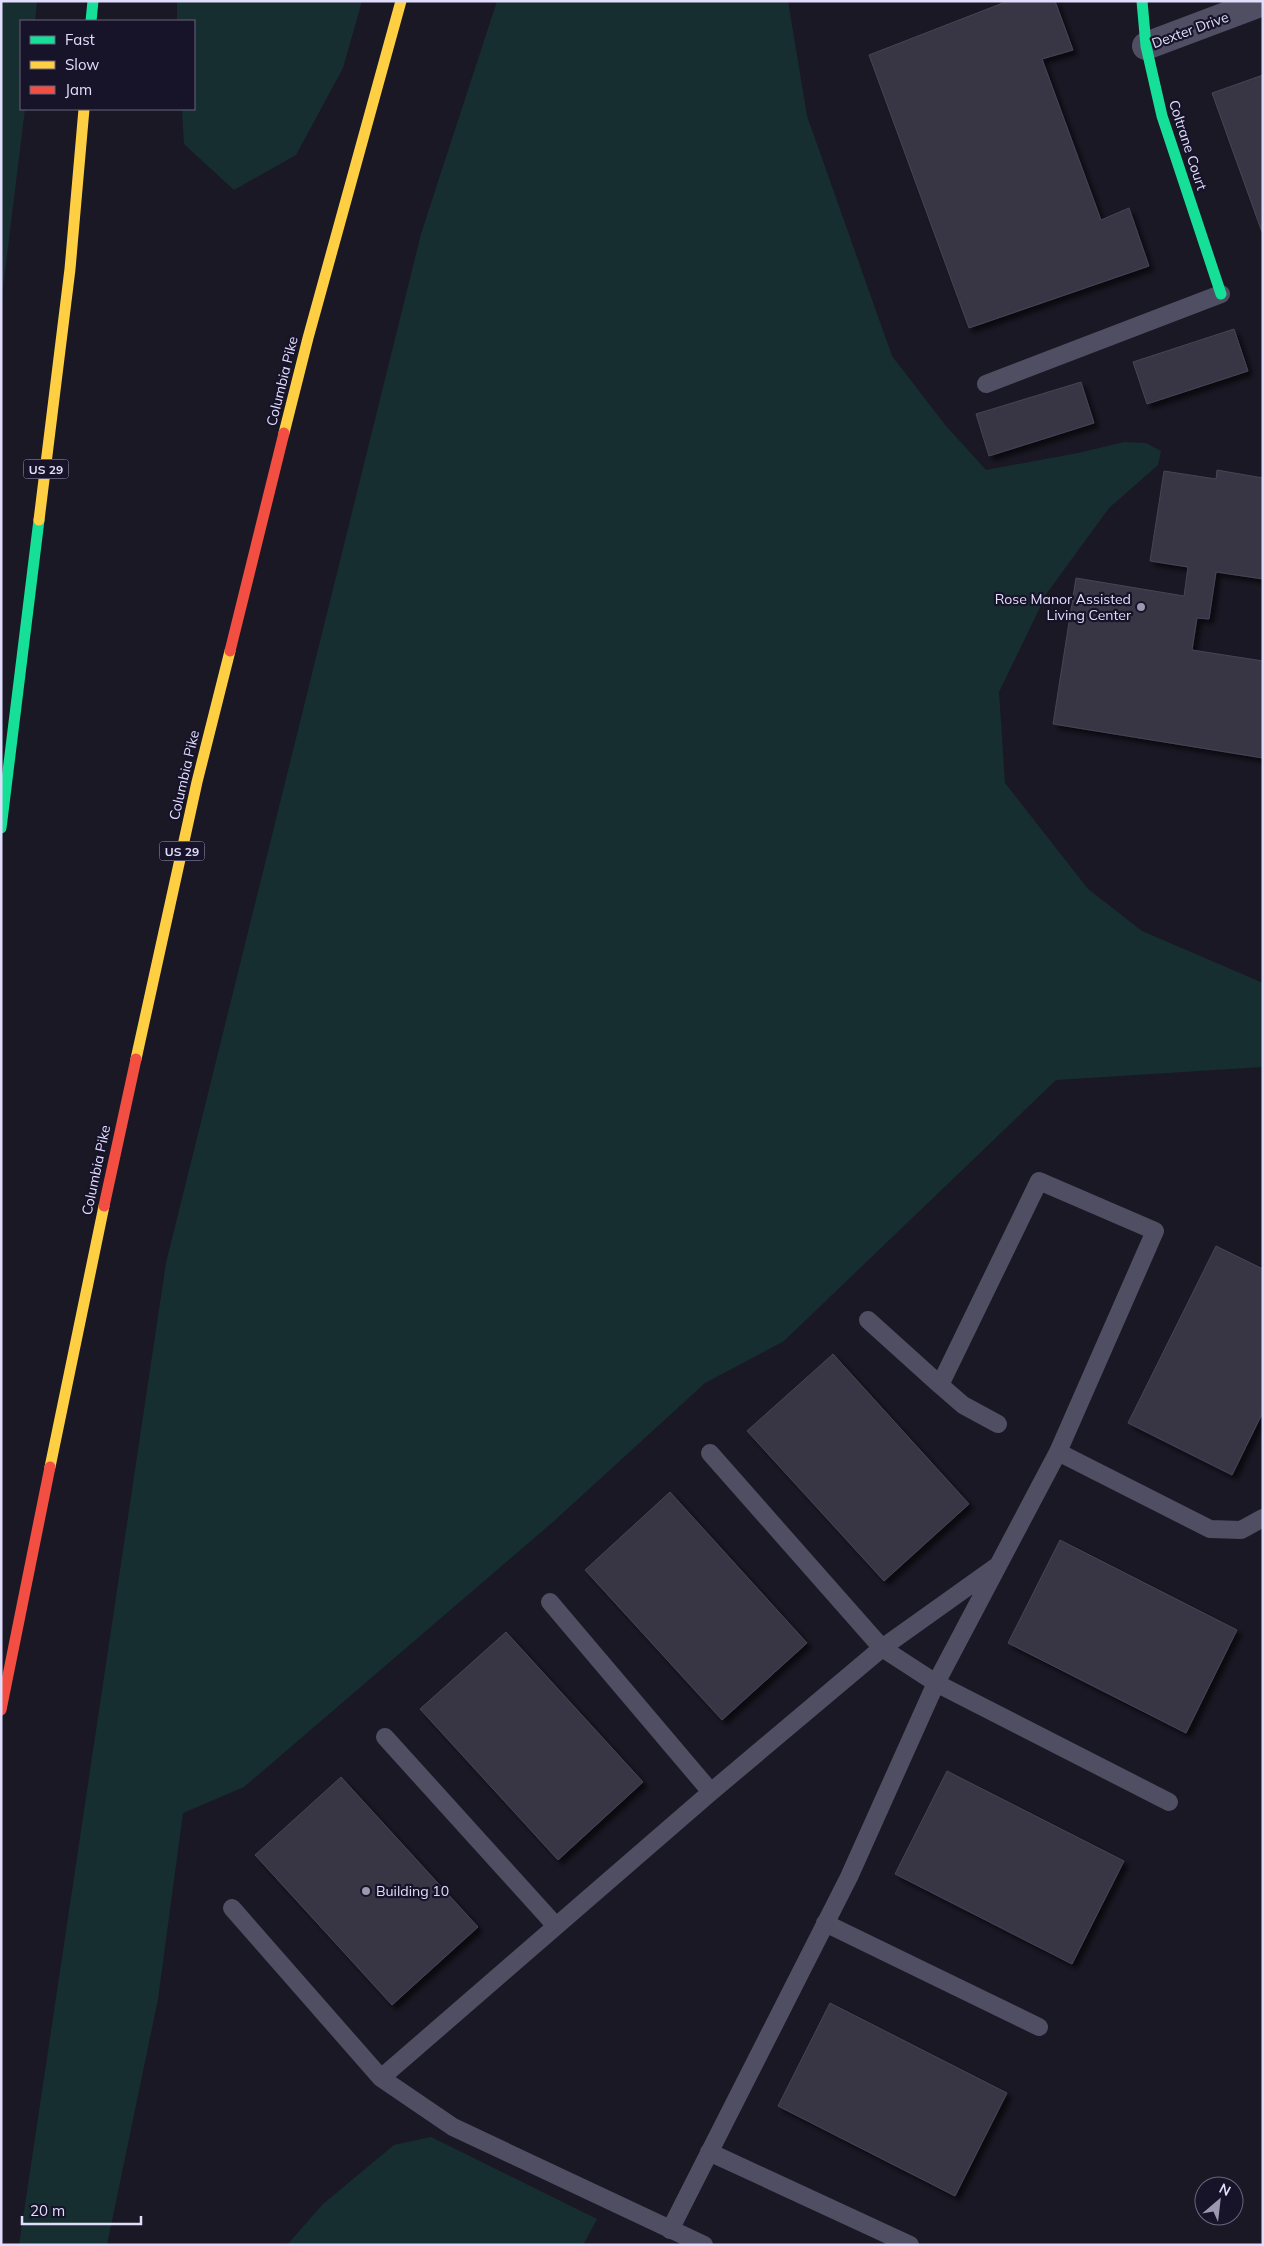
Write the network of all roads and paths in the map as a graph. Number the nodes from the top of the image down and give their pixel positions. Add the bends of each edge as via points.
1 (93, 1) edge
2 (401, 1) edge
3 (1142, 1) edge
4 (1263, 2) edge
5 (91, 20) edge
6 (1146, 46) junction
7 (84, 110) edge
8 (1221, 294) joint
9 (986, 384) dead end
10 (1, 828) edge
11 (868, 1320) dead end
12 (940, 1386) junction
13 (998, 1424) dead end
14 (1058, 1452) junction
15 (710, 1453) dead end
16 (1263, 1518) edge
17 (1002, 1562) junction
18 (550, 1602) dead end
19 (882, 1648) junction
20 (936, 1683) junction
21 (1, 1710) edge
22 (385, 1737) dead end
23 (711, 1792) junction
24 (1169, 1802) dead end
25 (232, 1908) dead end
26 (825, 1923) junction
27 (556, 1926) junction
28 (1039, 2027) dead end
29 (380, 2078) junction
30 (709, 2152) junction
31 (670, 2230) junction
32 (704, 2245) edge
33 (910, 2245) edge

1 - 5 main road
2 - 21 main road, Columbia Pike / US 29 via 308,338 198,782 110,1177
3 - 6 main road, Coltrane Court
4 - 6 street, Dexter Drive
6 - 8 main road, Coltrane Court via 1162,116
7 - 10 main road, US 29 via 70,269
8 - 9 lane
11 - 12 lane
12 - 13 lane via 963,1405
12 - 14 lane via 1039,1181 1155,1231
14 - 16 lane via 1210,1528 1241,1530
14 - 17 lane
15 - 19 lane
17 - 19 lane
17 - 20 lane
18 - 23 lane
19 - 20 lane
19 - 23 lane
20 - 24 lane
20 - 26 lane
22 - 27 lane
23 - 27 lane
25 - 29 lane
26 - 28 lane
26 - 30 lane
27 - 29 lane
29 - 31 lane via 453,2127
30 - 31 lane
30 - 33 lane
31 - 32 lane

